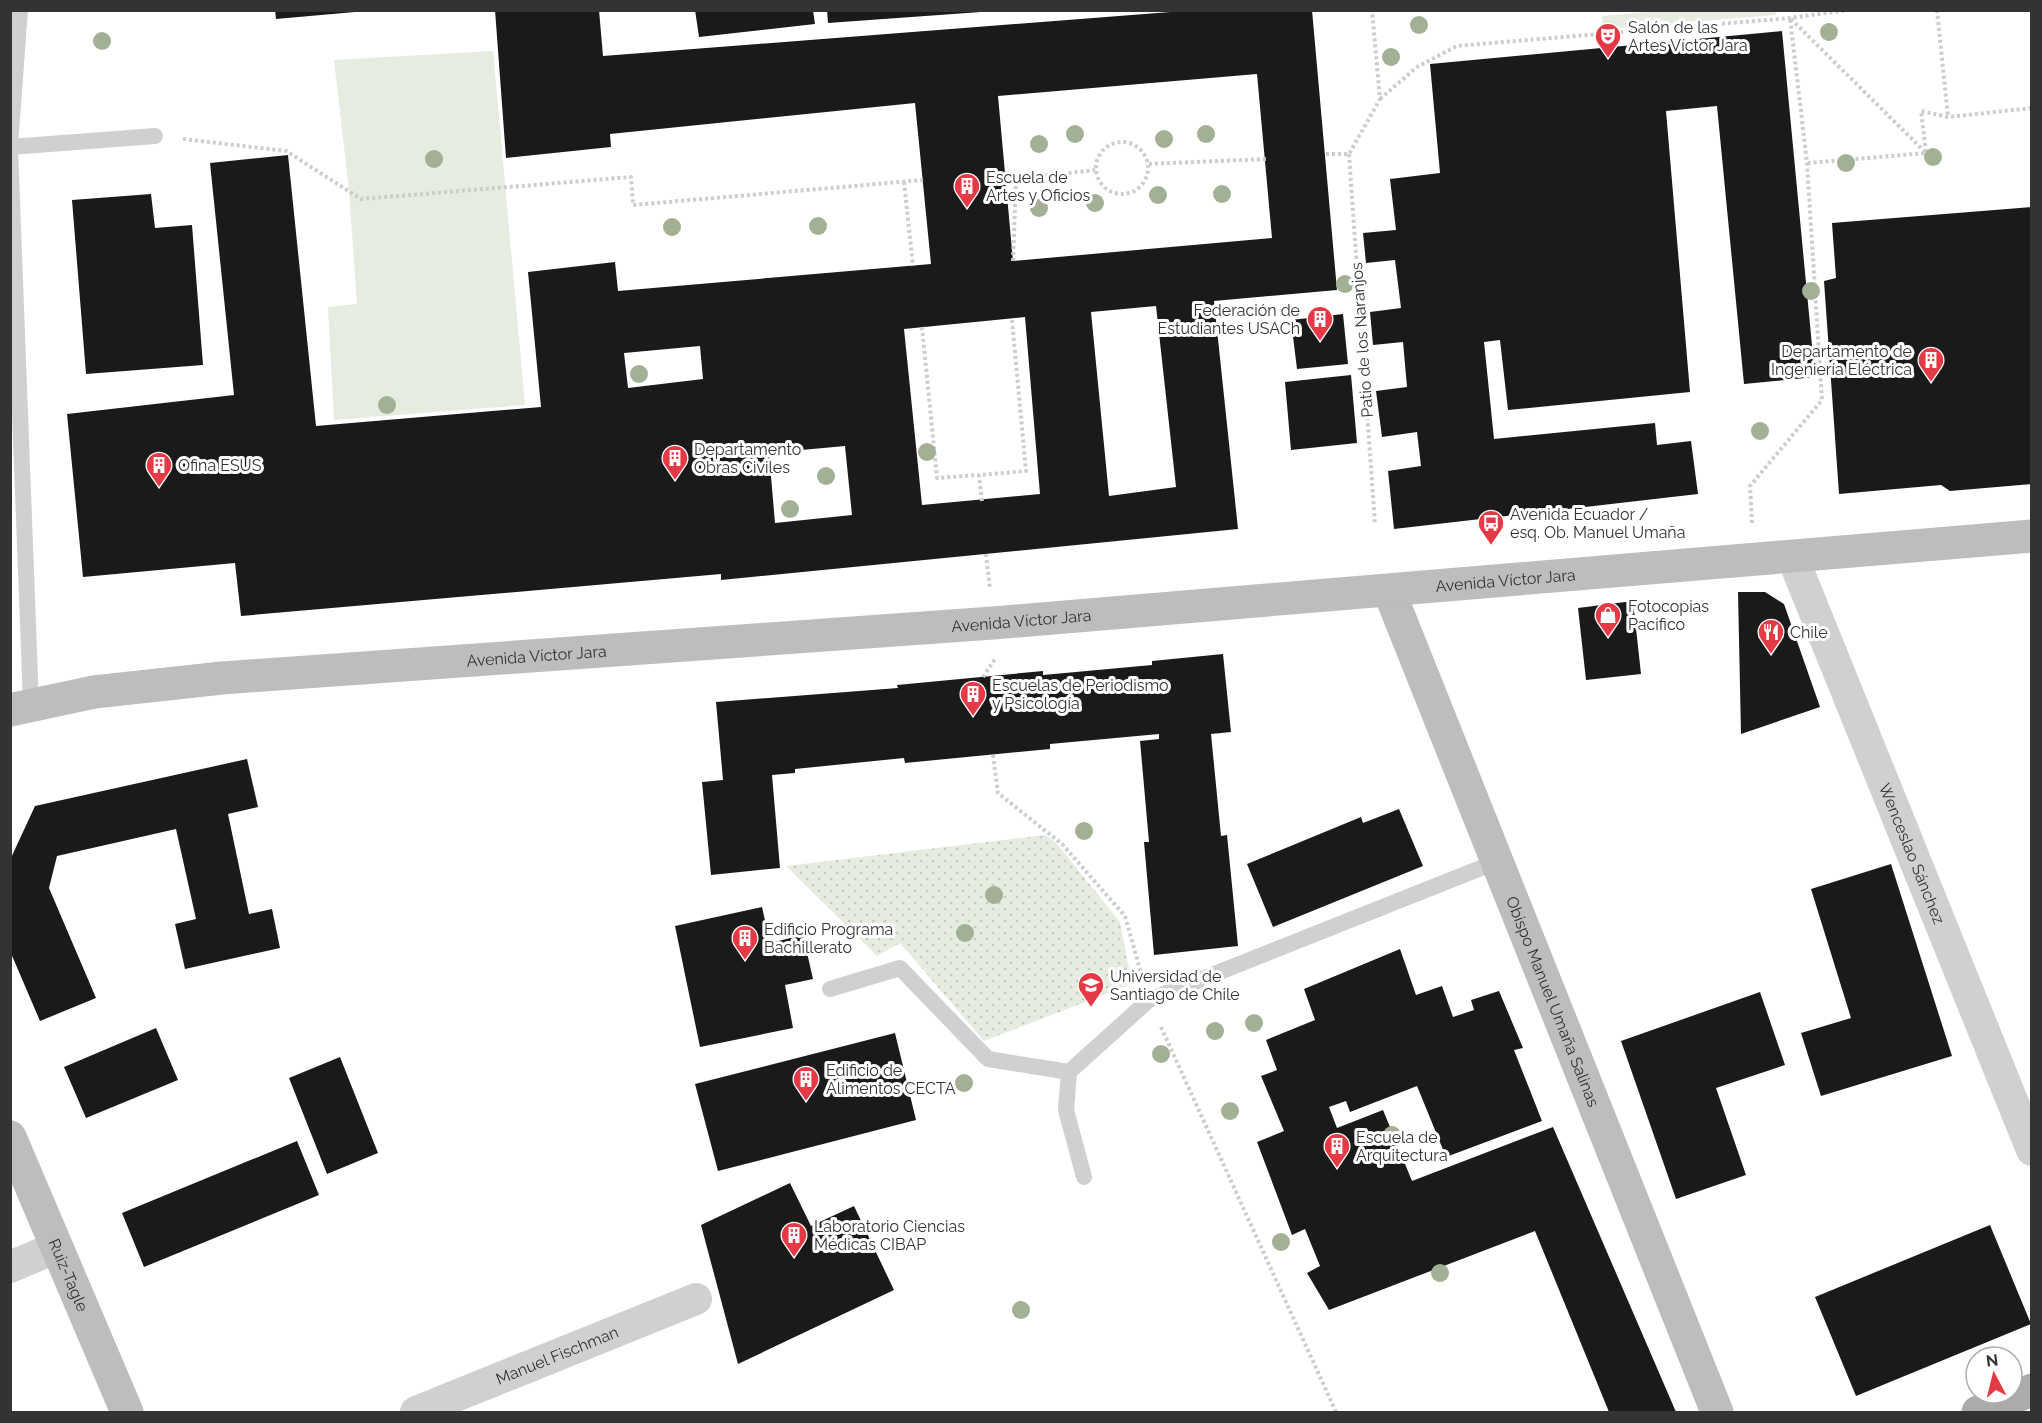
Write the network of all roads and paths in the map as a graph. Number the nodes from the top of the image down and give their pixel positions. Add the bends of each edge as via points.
1 (20, 10) edge
2 (1372, 10) edge
3 (1848, 10) edge
4 (1937, 10) edge
5 (1790, 18) junction
6 (1380, 99) junction
7 (2031, 108) edge
8 (1948, 117) junction
9 (155, 136) joint
10 (10, 147) edge
11 (1926, 153) junction
12 (1326, 154) dead end
13 (1349, 154) junction
14 (1266, 159) dead end
15 (1807, 163) junction
16 (1149, 164) junction
17 (1095, 170) junction
18 (1005, 172) dead end
19 (1016, 179) junction
20 (923, 180) dead end
21 (904, 182) junction
22 (13, 226) edge
23 (1013, 261) dead end
24 (913, 266) dead end
25 (1012, 320) dead end
26 (922, 327) dead end
27 (979, 475) junction
28 (982, 501) dead end
29 (1375, 525) dead end
30 (2031, 536) edge
31 (1792, 556) junction
32 (1754, 560) junction
33 (1389, 591) junction
34 (21, 707) edge
35 (993, 754) dead end
36 (1496, 862) junction
37 (830, 989) dead end
38 (1149, 1000) junction
39 (1069, 1072) junction
40 (10, 1137) edge
41 (2031, 1150) edge
42 (1084, 1177) dead end
43 (57, 1248) junction
44 (10, 1267) edge
45 (696, 1299) dead end
46 (2031, 1390) edge
47 (127, 1413) edge
48 (416, 1413) edge
49 (1336, 1413) edge
50 (1717, 1413) edge
51 (1978, 1413) edge

1 - 10 lane
2 - 6 path
3 - 5 path
4 - 8 path
5 - 6 path via 1457,46 1417,67
5 - 11 path
5 - 15 path
6 - 13 path
7 - 8 path
8 - 11 path via 1921,111
9 - 10 lane
9 - 21 path via 286,151 362,199 631,177 633,205
10 - 22 lane
11 - 15 path
12 - 13 path
13 - 29 path, Patio de los Naranjos
14 - 16 path
15 - 32 path via 1822,400 1750,486
16 - 17 path via 1137,146 1116,144 1101,152
16 - 17 path via 1143,186 1125,193 1105,189
17 - 19 path
18 - 19 path
19 - 23 path
20 - 21 path
21 - 24 path
22 - 34 lane
25 - 27 path via 1026,471
26 - 27 path via 937,478
27 - 28 path
30 - 31 main road, Avenida Víctor Jara
31 - 32 main road, Avenida Víctor Jara
31 - 41 street, Wenceslao Sánchez
32 - 33 main road, Avenida Víctor Jara
33 - 34 main road, Avenida Víctor Jara via 222,678 105,691
33 - 36 main road, Obispo Manuel Umaña Salinas
35 - 38 path via 998,793 1062,844 1125,916
36 - 38 lane
36 - 50 main road, Obispo Manuel Umaña Salinas
37 - 39 lane via 900,968 988,1059
38 - 39 lane
38 - 49 path
39 - 42 lane via 1066,1110
40 - 43 main road, Ruiz-Tagle
43 - 44 street
43 - 47 main road, Ruiz-Tagle
45 - 48 street, Manuel Fischman
46 - 51 main road

